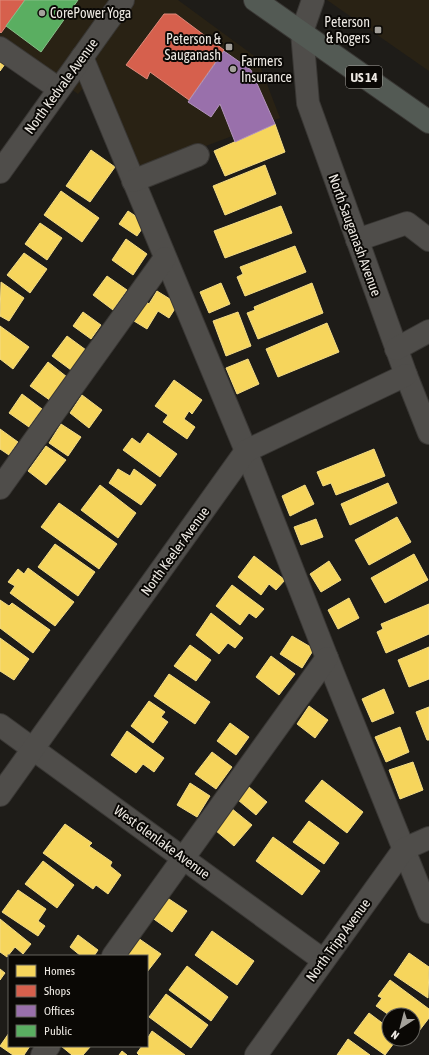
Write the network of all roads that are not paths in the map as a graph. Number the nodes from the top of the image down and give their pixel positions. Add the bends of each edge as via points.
1 (123, 0) edge
2 (255, 0) edge
3 (313, 0) edge
4 (302, 32) junction
5 (0, 48) edge
6 (82, 57) junction
7 (59, 89) junction
8 (429, 122) edge
9 (198, 155) dead end
10 (0, 172) edge
11 (133, 181) junction
12 (357, 240) junction
13 (429, 240) edge
14 (165, 258) junction
15 (429, 331) edge
16 (396, 349) junction
17 (406, 376) junction
18 (429, 433) edge
19 (246, 451) junction
20 (0, 488) edge
21 (327, 658) junction
22 (0, 725) edge
23 (33, 749) junction
24 (0, 795) edge
25 (429, 838) edge
26 (404, 849) junction
27 (184, 858) junction
28 (429, 912) edge
29 (114, 955) edge
30 (323, 960) junction
31 (48, 1047) edge
32 (42, 1055) edge
33 (256, 1055) edge

1 - 6 street, North Kedvale Avenue
2 - 4 main road, US 14
3 - 4 street
4 - 8 main road, US 14
4 - 12 street, North Sauganash Avenue via 308,104
5 - 7 street
6 - 7 street, North Kedvale Avenue
6 - 11 street
7 - 10 street, North Kedvale Avenue
9 - 11 street
11 - 14 street
12 - 13 street via 407,223
12 - 16 street, North Sauganash Avenue
14 - 19 street
14 - 20 street
15 - 16 street
16 - 17 street, North Sauganash Avenue
17 - 18 street, North Sauganash Avenue
17 - 19 street, North Keeler Avenue
19 - 21 street
19 - 23 street, North Keeler Avenue
21 - 26 street
21 - 27 street
22 - 23 street, West Glenlake Avenue
23 - 24 street, North Keeler Avenue
23 - 27 street, West Glenlake Avenue
25 - 26 street
26 - 28 street
26 - 30 street, North Tripp Avenue
27 - 29 street
27 - 30 street, West Glenlake Avenue
30 - 33 street, North Tripp Avenue
31 - 32 street

